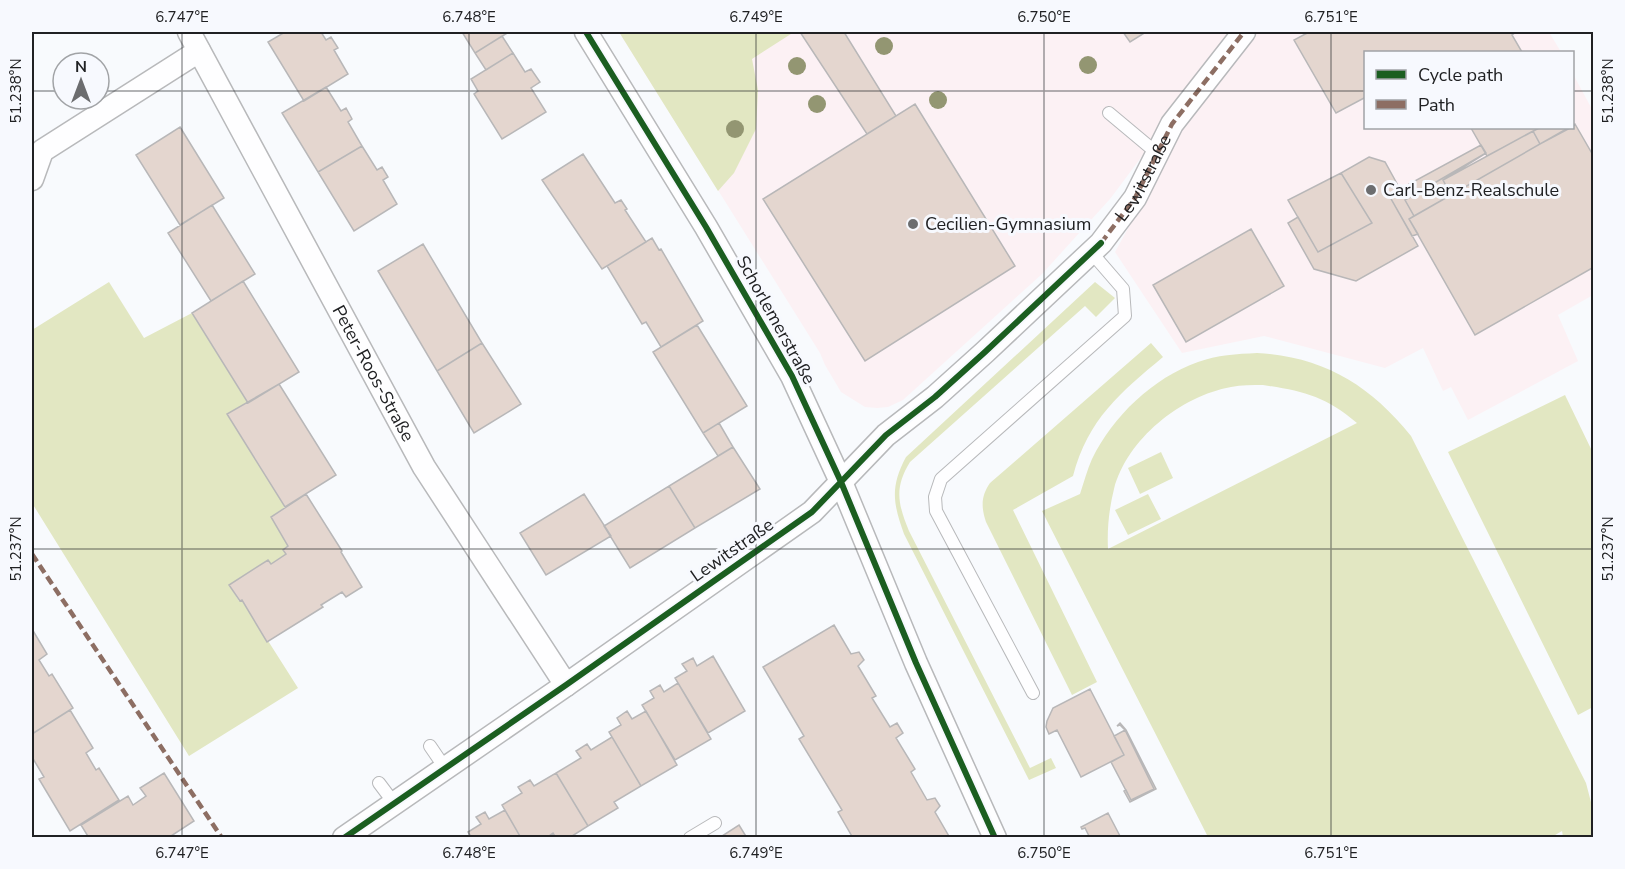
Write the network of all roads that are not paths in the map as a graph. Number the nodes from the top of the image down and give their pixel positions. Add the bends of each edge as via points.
1 (586, 32) edge
2 (1244, 32) edge
3 (194, 41) edge
4 (1109, 112) dead end
5 (1158, 154) junction
6 (32, 179) edge
7 (1096, 247) junction
8 (841, 482) junction
9 (566, 685) junction
10 (1033, 693) dead end
11 (430, 746) dead end
12 (445, 768) junction
13 (379, 783) dead end
14 (394, 803) junction
15 (715, 823) dead end
16 (344, 837) edge
17 (690, 837) edge
18 (995, 837) edge

1 - 8 street, Schorlemerstraße via 792,376
2 - 5 street, Lewitstraße via 1172,124
3 - 6 street, Peter-Roos-Straße via 42,151
3 - 9 street, Peter-Roos-Straße via 424,466
4 - 5 lane
5 - 7 street, Lewitstraße via 1135,198
7 - 8 street, Lewitstraße via 935,397 886,435
7 - 10 lane via 1123,289 1125,316 941,479 935,497 936,511
8 - 9 street, Lewitstraße via 812,512
8 - 18 street, Schorlemerstraße via 916,663
9 - 12 street, Lewitstraße
11 - 12 lane
12 - 14 street, Lewitstraße
13 - 14 lane
14 - 16 street, Lewitstraße
15 - 17 lane

